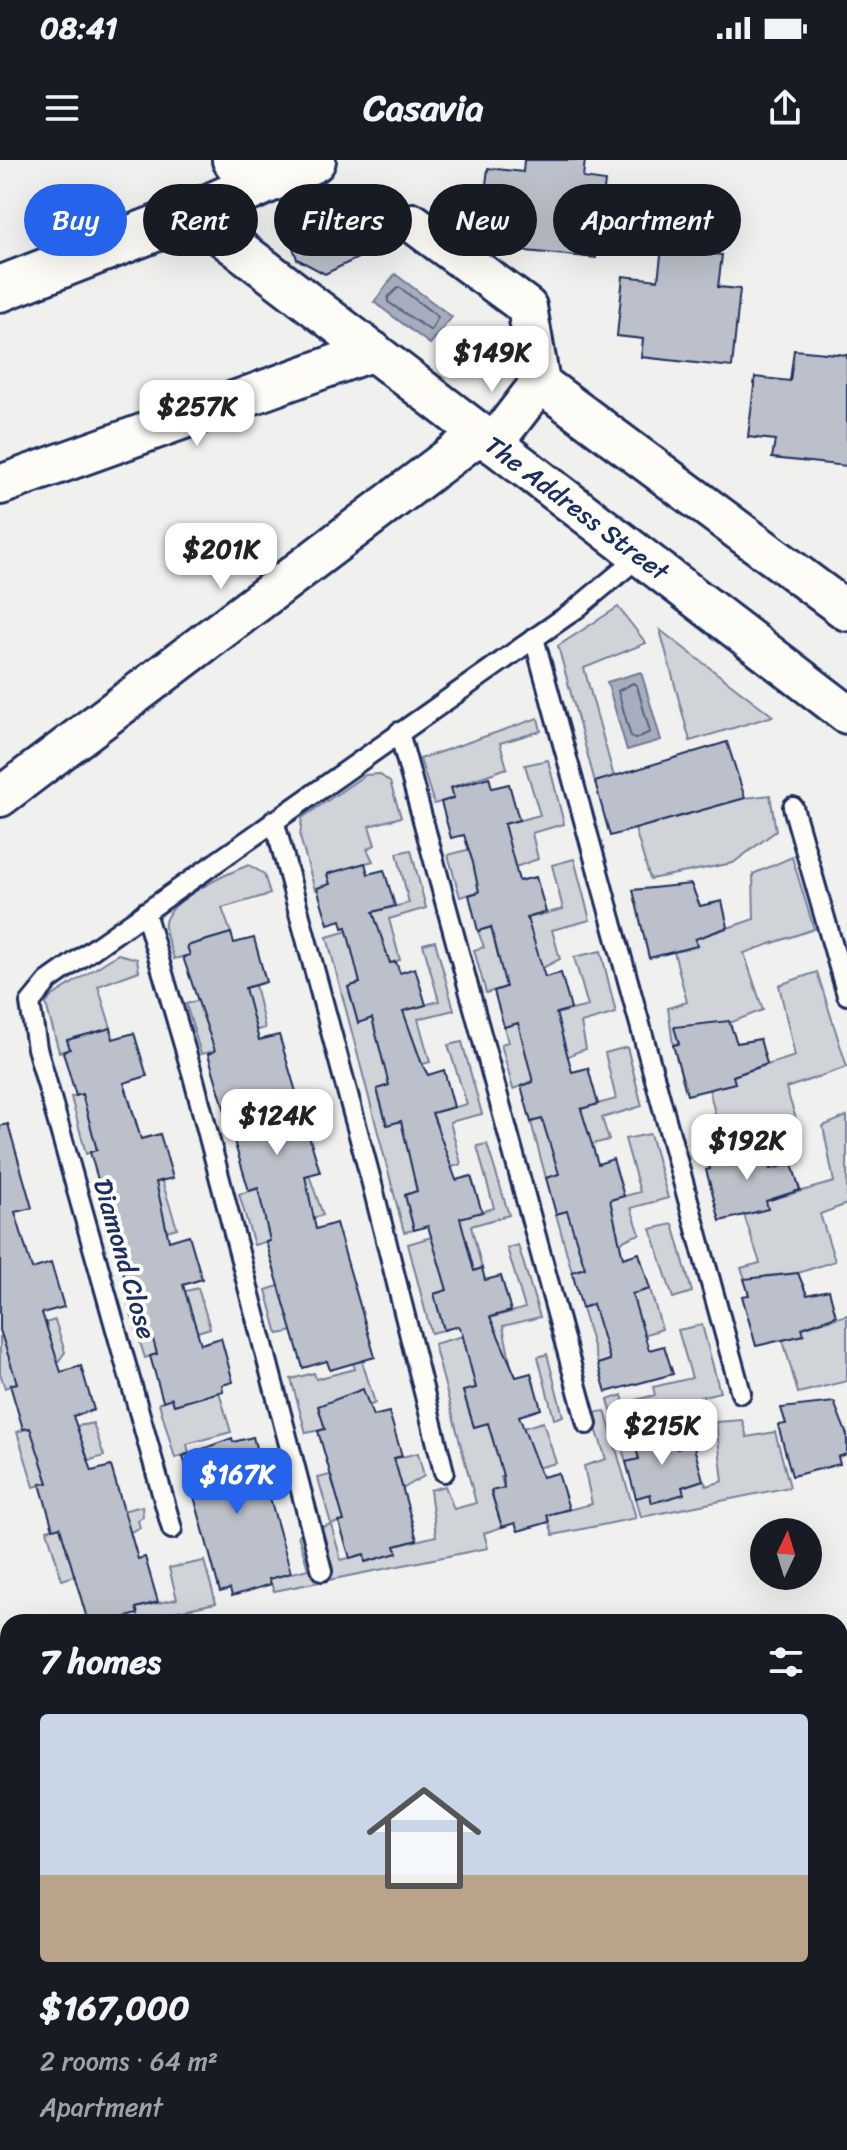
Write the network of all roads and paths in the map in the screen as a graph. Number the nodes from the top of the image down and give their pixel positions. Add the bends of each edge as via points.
1 (313, 160) edge
2 (241, 173) edge
3 (413, 223) dead end
4 (143, 233) edge
5 (248, 256) edge
6 (0, 289) edge
7 (373, 351) junction
8 (540, 383) junction
9 (487, 439) junction
10 (0, 485) edge
11 (640, 556) junction
12 (847, 611) edge
13 (534, 638) junction
14 (847, 714) edge
15 (399, 732) junction
16 (0, 797) edge
17 (793, 807) dead end
18 (274, 820) junction
19 (145, 912) junction
20 (847, 995) edge
21 (741, 1393) dead end
22 (587, 1424) dead end
23 (444, 1472) dead end
24 (172, 1529) dead end
25 (322, 1571) dead end

1 - 2 street
3 - 8 street via 527,307
4 - 6 street
5 - 7 street, The Address Street
7 - 9 street, The Address Street
7 - 10 street
8 - 9 street
8 - 12 street
9 - 11 street, The Address Street
9 - 16 street
11 - 13 lane
11 - 14 street, The Address Street
13 - 15 lane
13 - 21 lane
15 - 18 lane
15 - 22 lane
17 - 20 lane
18 - 19 lane
18 - 23 lane
19 - 24 lane, Diamond Close via 48,981 30,1003 37,1048
19 - 25 lane

